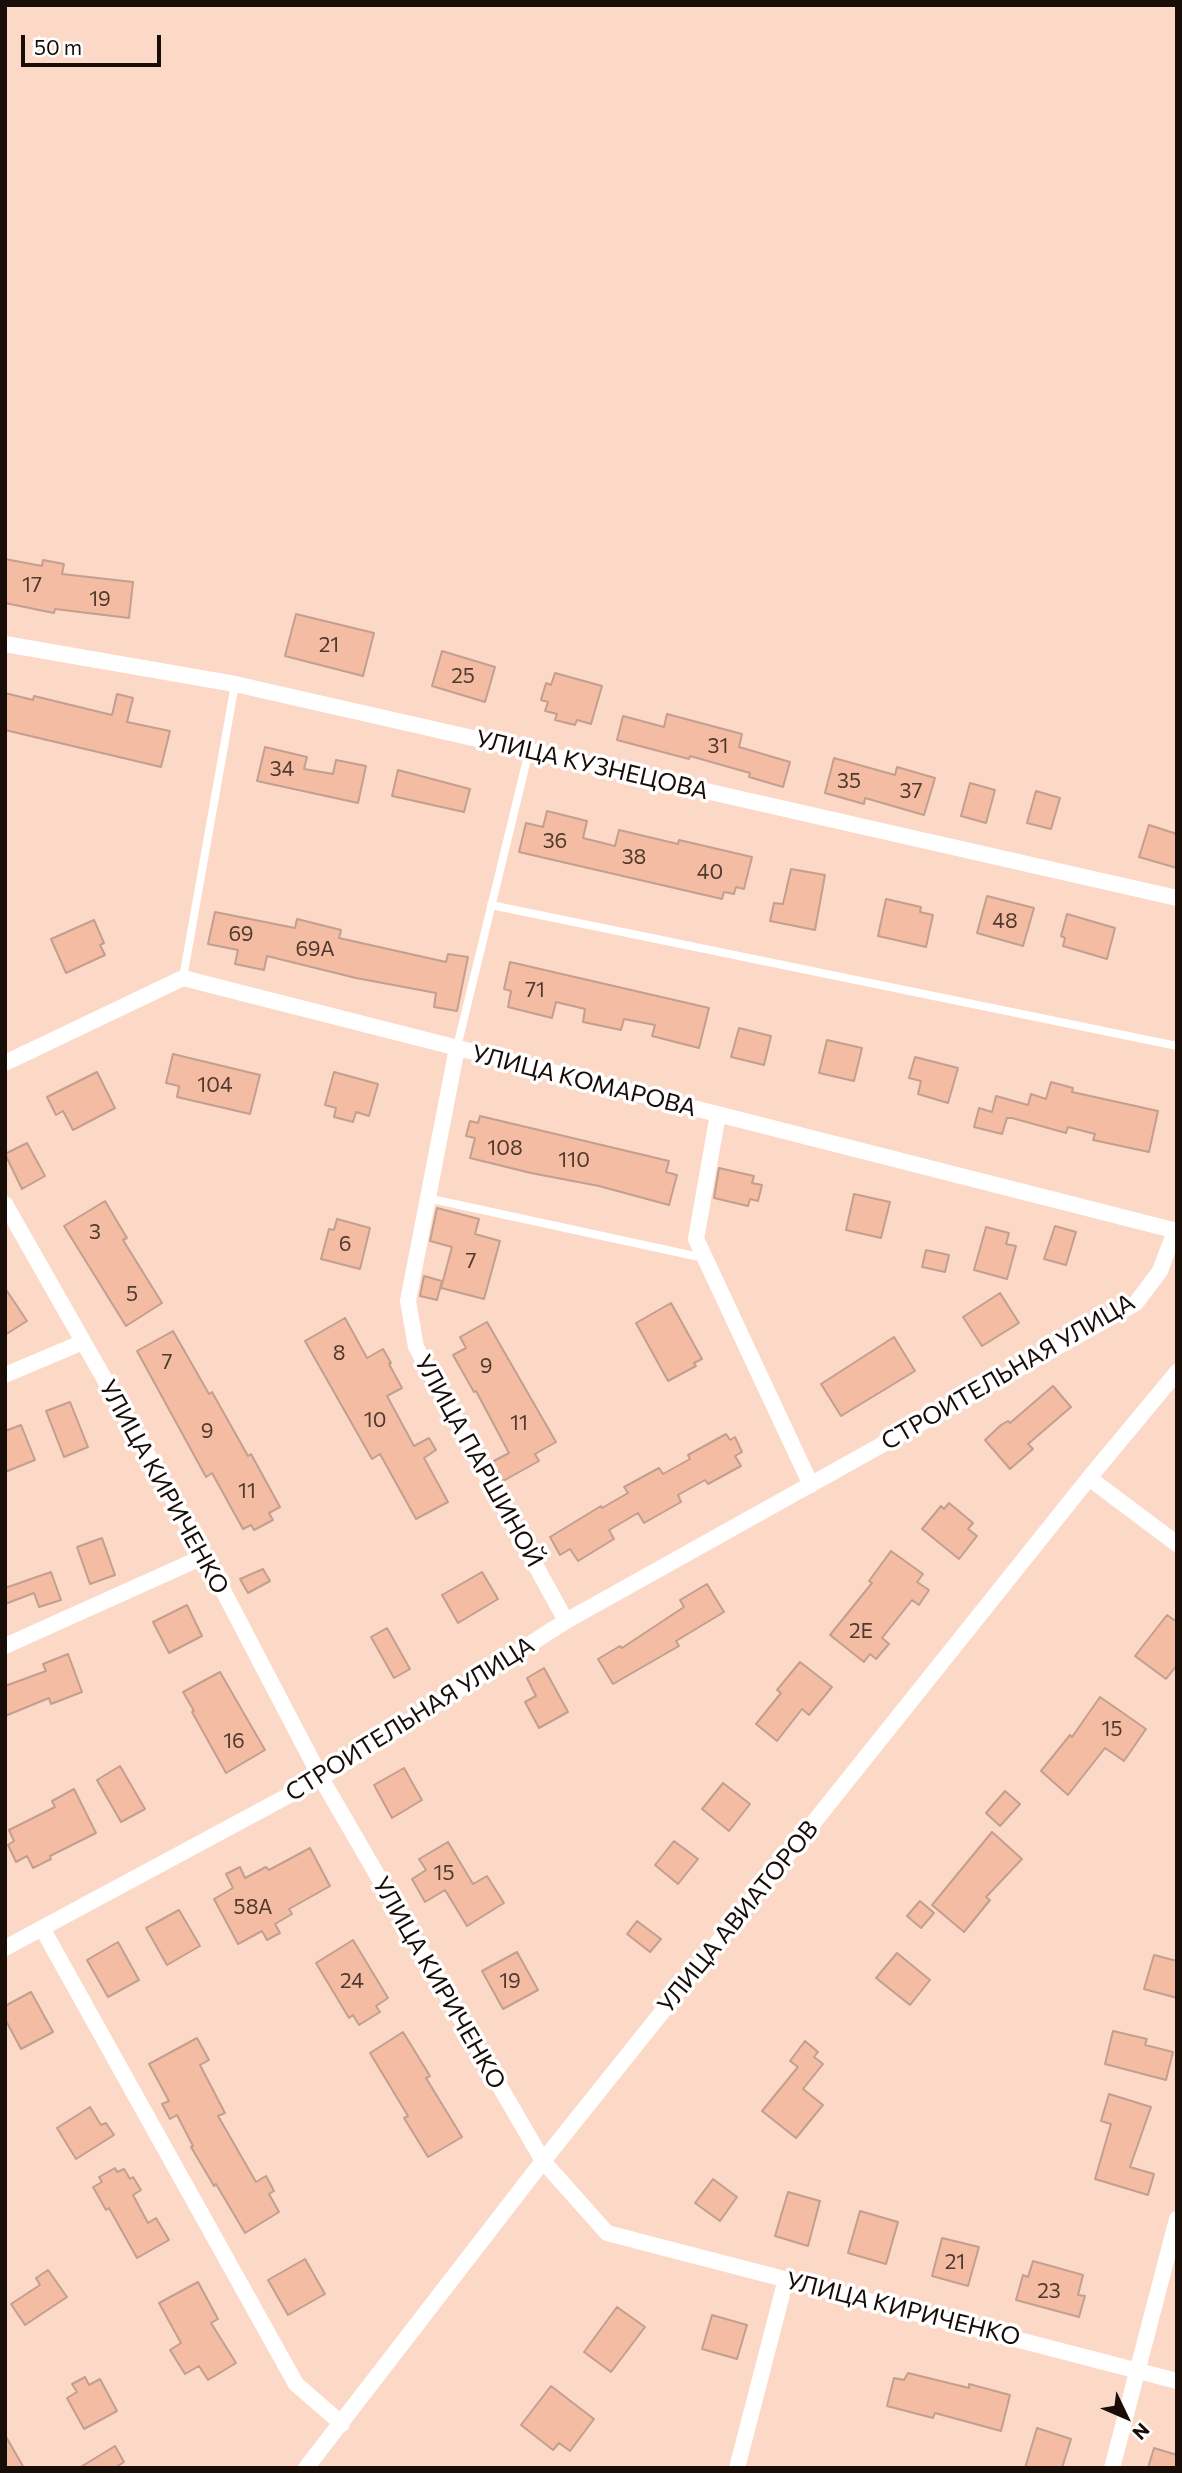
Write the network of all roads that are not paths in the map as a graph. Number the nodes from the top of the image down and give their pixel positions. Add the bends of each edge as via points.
1 (5, 644) edge
2 (235, 684) junction
3 (529, 751) junction
4 (1177, 898) edge
5 (491, 905) junction
6 (183, 978) junction
7 (1177, 1046) edge
8 (457, 1048) junction
9 (5, 1063) edge
10 (718, 1114) junction
11 (428, 1198) junction
12 (5, 1204) edge
13 (1176, 1231) edge
14 (704, 1258) junction
15 (83, 1342) junction
16 (1177, 1372) edge
17 (5, 1375) edge
18 (1089, 1478) junction
19 (811, 1485) junction
20 (1177, 1544) edge
21 (205, 1556) junction
22 (566, 1621) junction
23 (5, 1646) edge
24 (321, 1779) junction
25 (42, 1928) junction
26 (5, 1948) edge
27 (543, 2161) junction
28 (1177, 2219) edge
29 (786, 2279) junction
30 (1139, 2370) junction
31 (1177, 2381) edge
32 (342, 2424) junction
33 (306, 2468) edge
34 (737, 2468) edge
35 (1112, 2468) edge

1 - 2 street, УЛИЦА КУЗНЕЦОВА
2 - 3 street, УЛИЦА КУЗНЕЦОВА
2 - 6 lane
3 - 4 street, УЛИЦА КУЗНЕЦОВА
3 - 5 lane
5 - 7 lane
5 - 8 lane
6 - 8 street, УЛИЦА КОМАРОВА
6 - 9 street
8 - 10 street, УЛИЦА КОМАРОВА
8 - 11 street, УЛИЦА ПАРШИНОЙ
10 - 13 street, УЛИЦА КОМАРОВА
10 - 14 street via 695,1239
11 - 14 lane
11 - 22 street, УЛИЦА ПАРШИНОЙ via 408,1301 416,1347
12 - 15 street, УЛИЦА КИРИЧЕНКО
13 - 19 street, СТРОИТЕЛЬНАЯ УЛИЦА via 1160,1271 1136,1303
14 - 19 street
15 - 17 street
15 - 21 street, УЛИЦА КИРИЧЕНКО
16 - 18 street, УЛИЦА АВИАТОРОВ
18 - 20 street
18 - 27 street, УЛИЦА АВИАТОРОВ
19 - 22 street, СТРОИТЕЛЬНАЯ УЛИЦА
21 - 23 street
21 - 24 street, УЛИЦА КИРИЧЕНКО
22 - 24 street, СТРОИТЕЛЬНАЯ УЛИЦА
24 - 25 street, СТРОИТЕЛЬНАЯ УЛИЦА
24 - 27 street, УЛИЦА КИРИЧЕНКО
25 - 26 street, СТРОИТЕЛЬНАЯ УЛИЦА
25 - 32 street via 296,2384
27 - 29 street, УЛИЦА КИРИЧЕНКО via 607,2233
27 - 32 street, УЛИЦА АВИАТОРОВ
28 - 30 street
29 - 30 street, УЛИЦА КИРИЧЕНКО
29 - 34 street
30 - 31 street, УЛИЦА КИРИЧЕНКО
30 - 35 street
32 - 33 street, УЛИЦА АВИАТОРОВ

